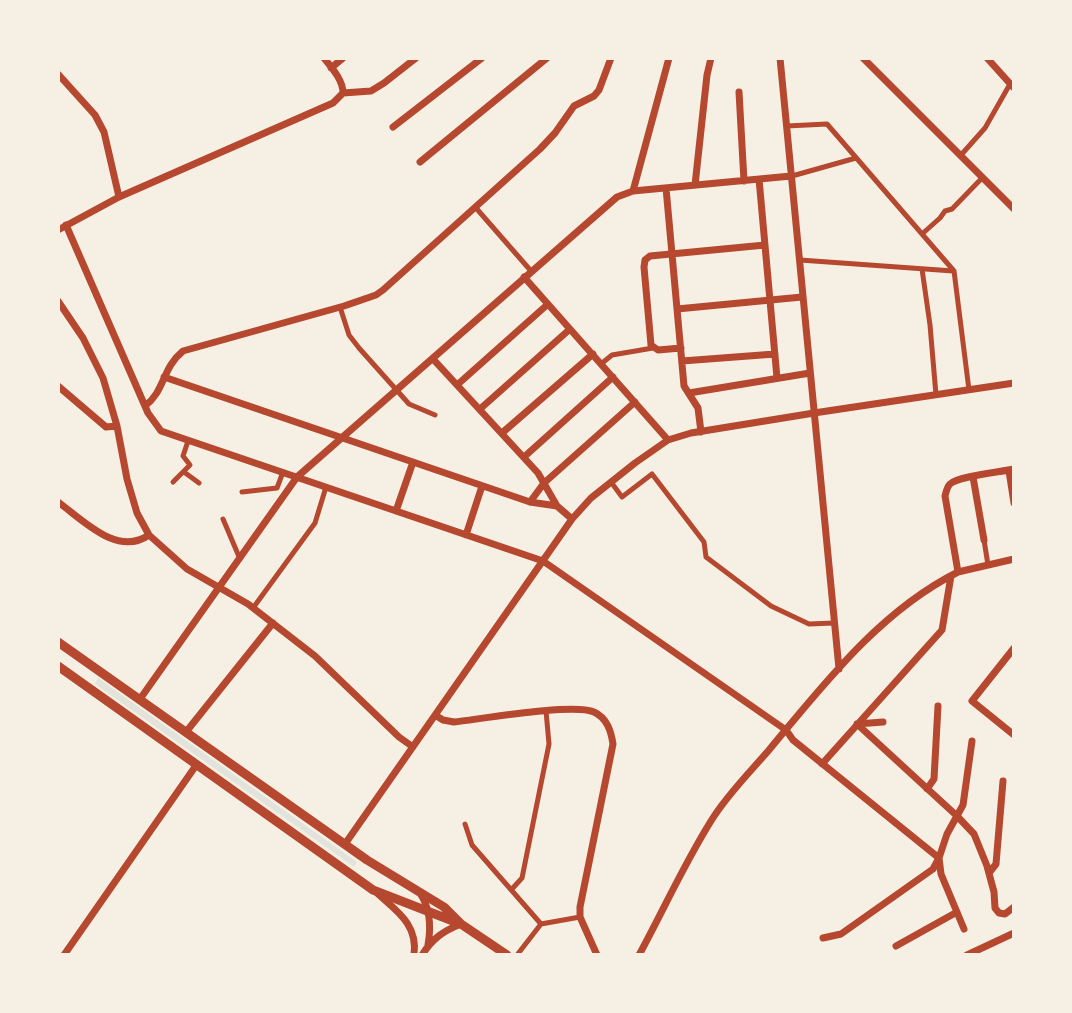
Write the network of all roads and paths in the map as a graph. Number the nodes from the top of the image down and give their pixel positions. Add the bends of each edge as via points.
1 (324, 58) edge
2 (343, 58) edge
3 (416, 58) edge
4 (482, 58) edge
5 (547, 58) edge
6 (611, 58) edge
7 (669, 58) edge
8 (711, 58) edge
9 (780, 58) edge
10 (863, 58) edge
11 (987, 58) edge
12 (996, 58) edge
13 (331, 68) junction
14 (999, 70) junction
15 (58, 74) edge
16 (62, 86) edge
17 (1012, 86) edge
18 (739, 92) dead end
19 (343, 93) junction
20 (786, 126) junction
21 (393, 127) dead end
22 (961, 155) junction
23 (856, 158) junction
24 (420, 162) dead end
25 (791, 176) junction
26 (983, 177) junction
27 (759, 179) junction
28 (744, 181) junction
29 (695, 185) junction
30 (666, 188) junction
31 (633, 191) junction
32 (1014, 193) edge
33 (119, 197) junction
34 (1006, 201) junction
35 (476, 208) junction
36 (1014, 209) edge
37 (62, 228) edge
38 (922, 234) junction
39 (765, 245) junction
40 (672, 254) junction
41 (798, 260) junction
42 (922, 269) junction
43 (954, 271) junction
44 (528, 274) junction
45 (802, 297) junction
46 (770, 300) junction
47 (58, 301) edge
48 (548, 304) junction
49 (340, 307) junction
50 (677, 309) junction
51 (570, 329) junction
52 (653, 348) junction
53 (681, 348) junction
54 (593, 354) junction
55 (775, 354) junction
56 (433, 359) junction
57 (682, 361) junction
58 (601, 364) junction
59 (810, 373) junction
60 (164, 377) junction
61 (613, 377) junction
62 (777, 378) junction
63 (1014, 383) edge
64 (457, 385) junction
65 (58, 386) edge
66 (397, 390) junction
67 (969, 390) junction
68 (689, 393) junction
69 (936, 395) junction
70 (635, 402) junction
71 (145, 406) junction
72 (480, 409) junction
73 (814, 413) junction
74 (435, 415) dead end
75 (117, 426) junction
76 (701, 432) junction
77 (502, 433) junction
78 (342, 438) junction
79 (668, 440) junction
80 (188, 441) junction
81 (524, 457) junction
82 (413, 462) junction
83 (1011, 470) edge
84 (184, 472) junction
85 (283, 472) junction
86 (297, 477) junction
87 (973, 477) junction
88 (173, 482) dead end
89 (611, 482) junction
90 (199, 483) dead end
91 (544, 483) junction
92 (482, 486) junction
93 (326, 487) junction
94 (277, 488) junction
95 (242, 492) dead end
96 (286, 494) junction
97 (58, 502) edge
98 (530, 502) junction
99 (1014, 503) edge
100 (557, 506) junction
101 (396, 511) junction
102 (223, 519) dead end
103 (572, 519) junction
104 (149, 535) junction
105 (466, 535) junction
106 (984, 540) joint
107 (240, 559) junction
108 (1014, 559) edge
109 (543, 561) junction
110 (988, 565) junction
111 (955, 574) junction
112 (219, 588) junction
113 (253, 608) junction
114 (273, 623) junction
115 (834, 623) junction
116 (58, 642) edge
117 (1014, 648) edge
118 (58, 666) edge
119 (839, 669) junction
120 (140, 699) junction
121 (938, 706) dead end
122 (546, 711) junction
123 (435, 715) junction
124 (883, 722) dead end
125 (857, 724) junction
126 (786, 730) junction
127 (186, 732) junction
128 (1014, 735) edge
129 (972, 741) dead end
130 (413, 747) junction
131 (197, 764) junction
132 (822, 764) junction
133 (1003, 781) dead end
134 (927, 789) junction
135 (957, 816) junction
136 (465, 824) dead end
137 (345, 844) junction
138 (939, 858) junction
139 (989, 873) junction
140 (373, 890) junction
141 (511, 890) junction
142 (418, 891) junction
143 (1014, 907) edge
144 (427, 911) junction
145 (957, 912) junction
146 (580, 917) junction
147 (461, 924) junction
148 (541, 924) junction
149 (964, 929) dead end
150 (1014, 933) edge
151 (823, 938) dead end
152 (428, 945) junction
153 (896, 946) dead end
154 (64, 955) edge
155 (414, 955) edge
156 (422, 955) edge
157 (507, 955) edge
158 (517, 955) edge
159 (597, 955) edge
160 (639, 955) edge
161 (967, 955) edge

1 - 13 street
2 - 13 street
3 - 19 street via 371,91
4 - 21 street
5 - 24 street
6 - 35 street via 594,96 574,106 540,149
7 - 31 street
8 - 29 street
9 - 20 street
10 - 22 street
11 - 14 street
12 - 14 street
13 - 19 street
14 - 17 street
15 - 16 street
16 - 33 street via 95,115 104,132
17 - 22 street
18 - 28 street
19 - 33 street via 333,103
20 - 23 street via 827,124
20 - 25 street
22 - 26 street
23 - 25 street
23 - 38 street
25 - 27 street
25 - 41 street
26 - 34 street
26 - 38 street
27 - 28 street
27 - 39 street
28 - 29 street
29 - 30 street
30 - 31 street
30 - 40 street
31 - 44 street via 617,197
32 - 34 street
33 - 37 street
34 - 36 street
35 - 44 street
35 - 49 street via 383,290
37 - 71 street
38 - 43 street
39 - 40 street
39 - 46 street
40 - 50 street
40 - 52 street via 650,256 645,263
41 - 42 street
41 - 45 street
42 - 43 street
42 - 69 street
43 - 67 street
44 - 48 street
44 - 56 street
45 - 46 street
45 - 59 street
46 - 50 street
46 - 55 street
47 - 75 street via 103,378
48 - 51 street
48 - 64 street
49 - 60 street via 183,351
49 - 66 street via 353,341
50 - 53 street
51 - 54 street
51 - 72 street
52 - 53 street
52 - 58 street via 612,355
53 - 57 street
54 - 58 street
54 - 77 street
55 - 57 street
55 - 62 street
56 - 64 street
56 - 66 street
57 - 68 street
58 - 61 street
59 - 62 street
59 - 73 street
60 - 71 street
60 - 78 street
61 - 70 street
61 - 81 street
62 - 68 street
63 - 67 street
64 - 72 street
65 - 75 street via 106,427
66 - 74 street via 409,404
66 - 78 street
67 - 69 street
68 - 76 street via 698,408
69 - 73 street
70 - 79 street
70 - 91 street
71 - 80 street via 161,431
72 - 77 street
73 - 76 street
73 - 115 street
75 - 104 street via 127,479
76 - 79 street
77 - 81 street
78 - 82 street
78 - 86 street
79 - 89 street
80 - 84 street via 183,456 190,465
80 - 85 street
81 - 91 street
82 - 92 street
82 - 101 street
83 - 87 street
83 - 99 street
84 - 88 street
84 - 90 street
85 - 86 street
85 - 94 street
86 - 93 street
86 - 96 street
87 - 106 street
87 - 111 street via 950,484 946,493
89 - 103 street
89 - 115 street via 622,497 652,474 704,542 706,557 771,606 809,624
91 - 98 street
91 - 100 street
92 - 98 street
92 - 105 street
93 - 101 street
93 - 113 street via 315,523
94 - 95 street
94 - 96 street
96 - 107 street
97 - 104 street via 106,537 133,543
98 - 100 street
100 - 103 street
101 - 105 street
102 - 107 street
103 - 109 street
104 - 112 street via 187,569
105 - 109 street
106 - 110 street
107 - 112 street
108 - 110 street
109 - 123 street
109 - 126 street
110 - 111 street
111 - 119 street via 880,625
111 - 125 street via 942,630
112 - 113 street
112 - 120 street
113 - 114 street
114 - 127 street
114 - 130 street
115 - 119 street
116 - 120 main road
117 - 128 street via 972,701
118 - 131 main road
119 - 126 street
120 - 127 main road
121 - 134 street via 934,779
122 - 123 street via 454,722
122 - 141 street via 549,744 522,878
122 - 146 street via 594,712 611,731 613,744
123 - 130 street
124 - 125 street
125 - 132 street
125 - 134 street
126 - 132 street
126 - 160 street via 712,818
127 - 137 main road
129 - 135 street
130 - 137 street
131 - 140 main road
131 - 154 street
132 - 138 street
133 - 139 street via 996,864
134 - 135 street
135 - 138 street
135 - 139 street via 974,834
136 - 141 street via 472,845
137 - 142 main road
138 - 145 street
138 - 151 street via 933,869 841,934
139 - 143 street via 997,911 1005,914
140 - 144 main road
140 - 155 street via 409,924
141 - 148 street
142 - 144 street
142 - 147 main road
144 - 147 main road
144 - 152 street
145 - 149 street
145 - 153 street
146 - 148 street
146 - 159 street
147 - 152 street
147 - 157 main road
148 - 158 street
150 - 161 street
152 - 156 street

